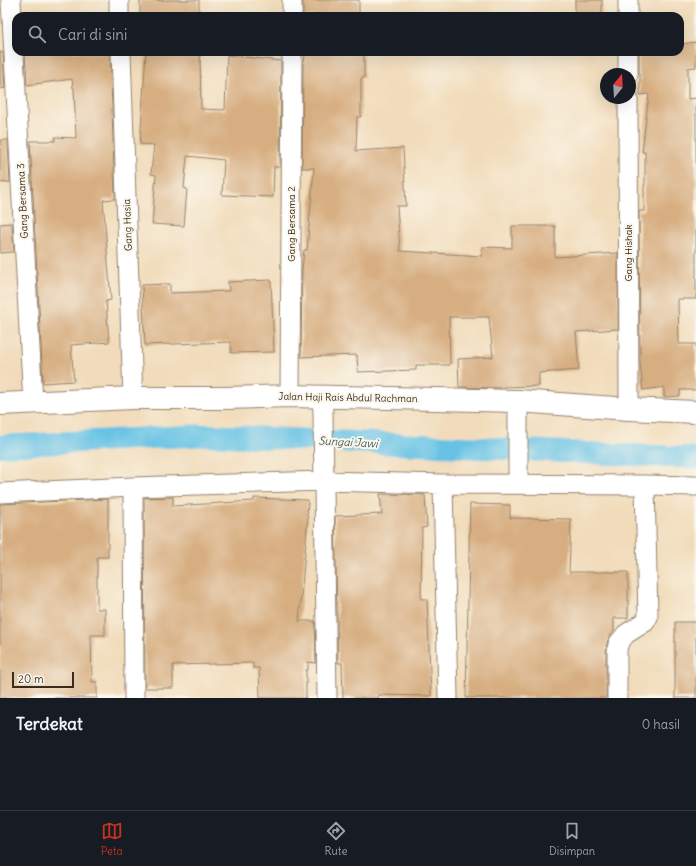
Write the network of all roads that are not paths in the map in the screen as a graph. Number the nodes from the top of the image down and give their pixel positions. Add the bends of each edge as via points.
1 (11, 0) edge
2 (119, 0) edge
3 (292, 0) edge
4 (628, 0) edge
5 (119, 12) edge
6 (292, 12) edge
7 (628, 12) edge
8 (12, 18) edge
9 (14, 56) edge
10 (120, 56) edge
11 (292, 56) edge
12 (628, 56) edge
13 (628, 68) edge
14 (628, 104) edge
15 (290, 396) junction
16 (133, 398) junction
17 (518, 401) junction
18 (33, 403) junction
19 (0, 404) edge
20 (322, 405) junction
21 (629, 409) junction
22 (696, 412) edge
23 (324, 481) junction
24 (518, 481) junction
25 (443, 484) junction
26 (645, 485) junction
27 (696, 486) edge
28 (133, 487) junction
29 (0, 492) edge
30 (134, 698) edge
31 (327, 698) edge
32 (448, 698) edge
33 (617, 698) edge

1 - 8 street, Gang Bersama 3
2 - 5 street
3 - 6 street
4 - 7 street
9 - 18 street, Gang Bersama 3
10 - 16 street, Gang Hasia
11 - 15 street, Gang Bersama 2
12 - 13 street
14 - 21 street, Gang Hishak
15 - 16 street, Jalan Haji Rais Abdul Rachman
15 - 20 street, Jalan Haji Rais Abdul Rachman
16 - 18 street, Jalan Haji Rais Abdul Rachman
17 - 20 street, Jalan Haji Rais Abdul Rachman
17 - 21 street, Jalan Haji Rais Abdul Rachman
17 - 24 street
18 - 19 street, Jalan Haji Rais Abdul Rachman
20 - 23 street
21 - 22 street, Jalan Haji Rais Abdul Rachman
23 - 25 street
23 - 28 street
23 - 31 street
24 - 25 street
24 - 26 street
25 - 32 street
26 - 27 street
26 - 33 street via 648,617 645,622 626,634 618,644
28 - 29 street
28 - 30 street

